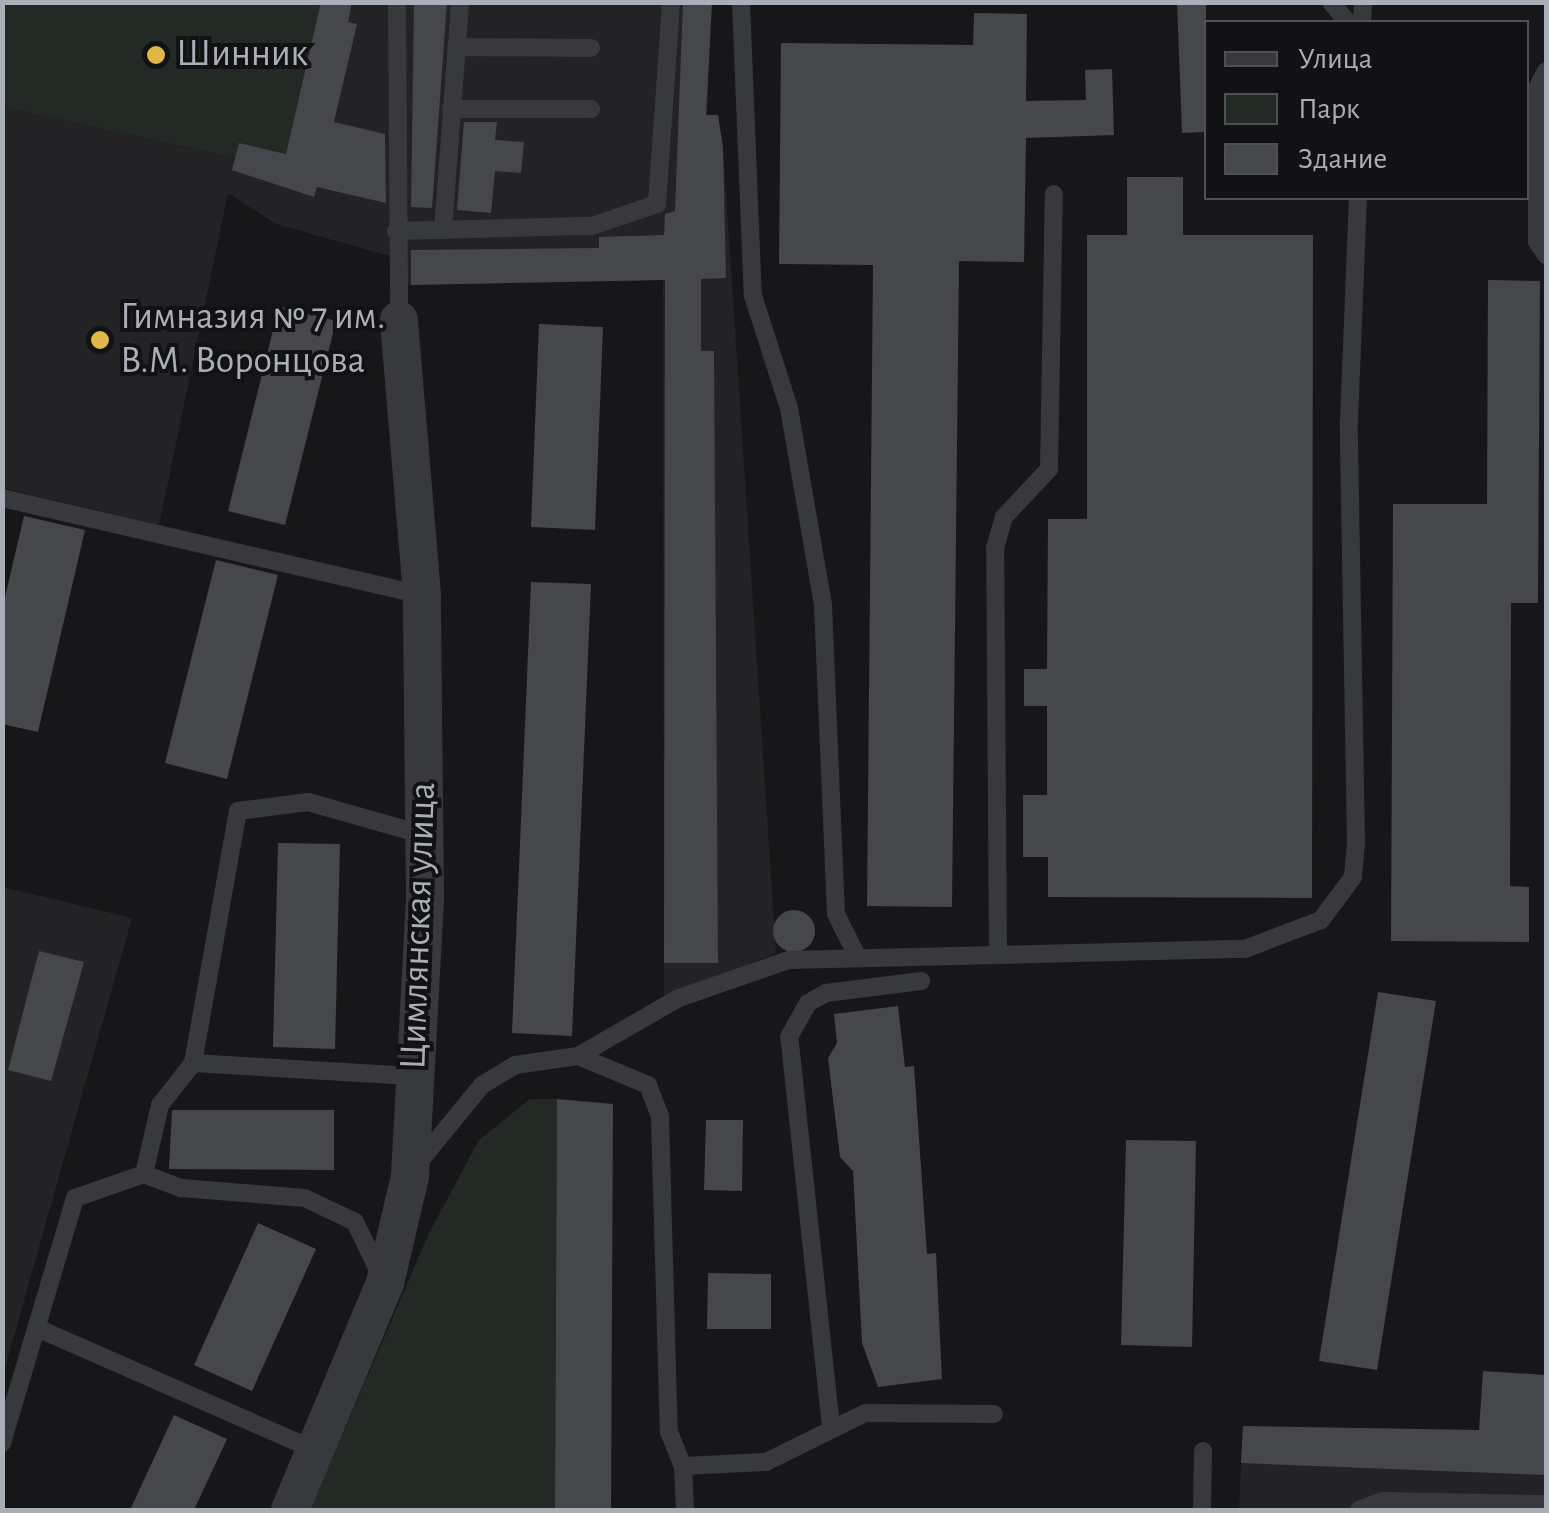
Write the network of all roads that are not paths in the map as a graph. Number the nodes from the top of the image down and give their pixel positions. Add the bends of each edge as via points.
1 (397, 2) edge
2 (460, 2) edge
3 (671, 2) edge
4 (741, 2) edge
5 (456, 46) junction
6 (590, 48) dead end
7 (1546, 71) edge
8 (451, 109) junction
9 (590, 109) dead end
10 (1054, 194) dead end
11 (1358, 200) edge
12 (442, 230) junction
13 (396, 231) junction
14 (1546, 255) edge
15 (399, 320) joint
16 (2, 498) edge
17 (422, 595) junction
18 (425, 836) junction
19 (998, 952) junction
20 (856, 954) junction
21 (921, 981) dead end
22 (578, 1056) junction
23 (193, 1062) junction
24 (415, 1076) junction
25 (144, 1174) junction
26 (410, 1176) junction
27 (385, 1283) junction
28 (37, 1328) junction
29 (994, 1414) dead end
30 (831, 1427) junction
31 (2, 1444) edge
32 (315, 1450) junction
33 (1203, 1451) dead end
34 (683, 1466) junction
35 (1546, 1504) edge
36 (290, 1510) edge
37 (684, 1510) edge
38 (1202, 1510) edge
39 (1360, 1510) edge

1 - 13 lane
2 - 5 lane
3 - 12 lane via 657,204 592,226
4 - 20 lane via 753,296 789,408 823,605 836,914
5 - 6 lane
5 - 8 lane
7 - 14 lane via 1537,88 1537,242
8 - 9 lane
8 - 12 lane
10 - 19 lane via 1049,468 1004,517 995,548
11 - 19 lane via 1349,420 1353,877 1321,920 1285,940
12 - 13 lane
13 - 15 lane
15 - 17 street, Цимлянская улица
16 - 17 lane
17 - 18 street, Цимлянская улица
18 - 23 lane via 308,802 238,812
18 - 24 street, Цимлянская улица
19 - 20 lane
20 - 22 lane via 732,974
21 - 30 lane via 826,992 808,1003 789,1037
22 - 26 lane via 515,1065 482,1086
22 - 34 lane via 633,1077 658,1098 669,1432
23 - 24 lane
23 - 25 lane via 160,1105
24 - 26 street, Цимлянская улица
25 - 27 lane via 181,1188 305,1198 356,1222
25 - 28 lane via 75,1198
26 - 27 street, Цимлянская улица
27 - 32 street, Цимлянская улица
28 - 31 lane
28 - 32 lane
29 - 30 lane via 876,1412
30 - 34 lane via 766,1462
32 - 36 street, Цимлянская улица
33 - 38 lane
34 - 37 lane
35 - 39 lane via 1382,1501

